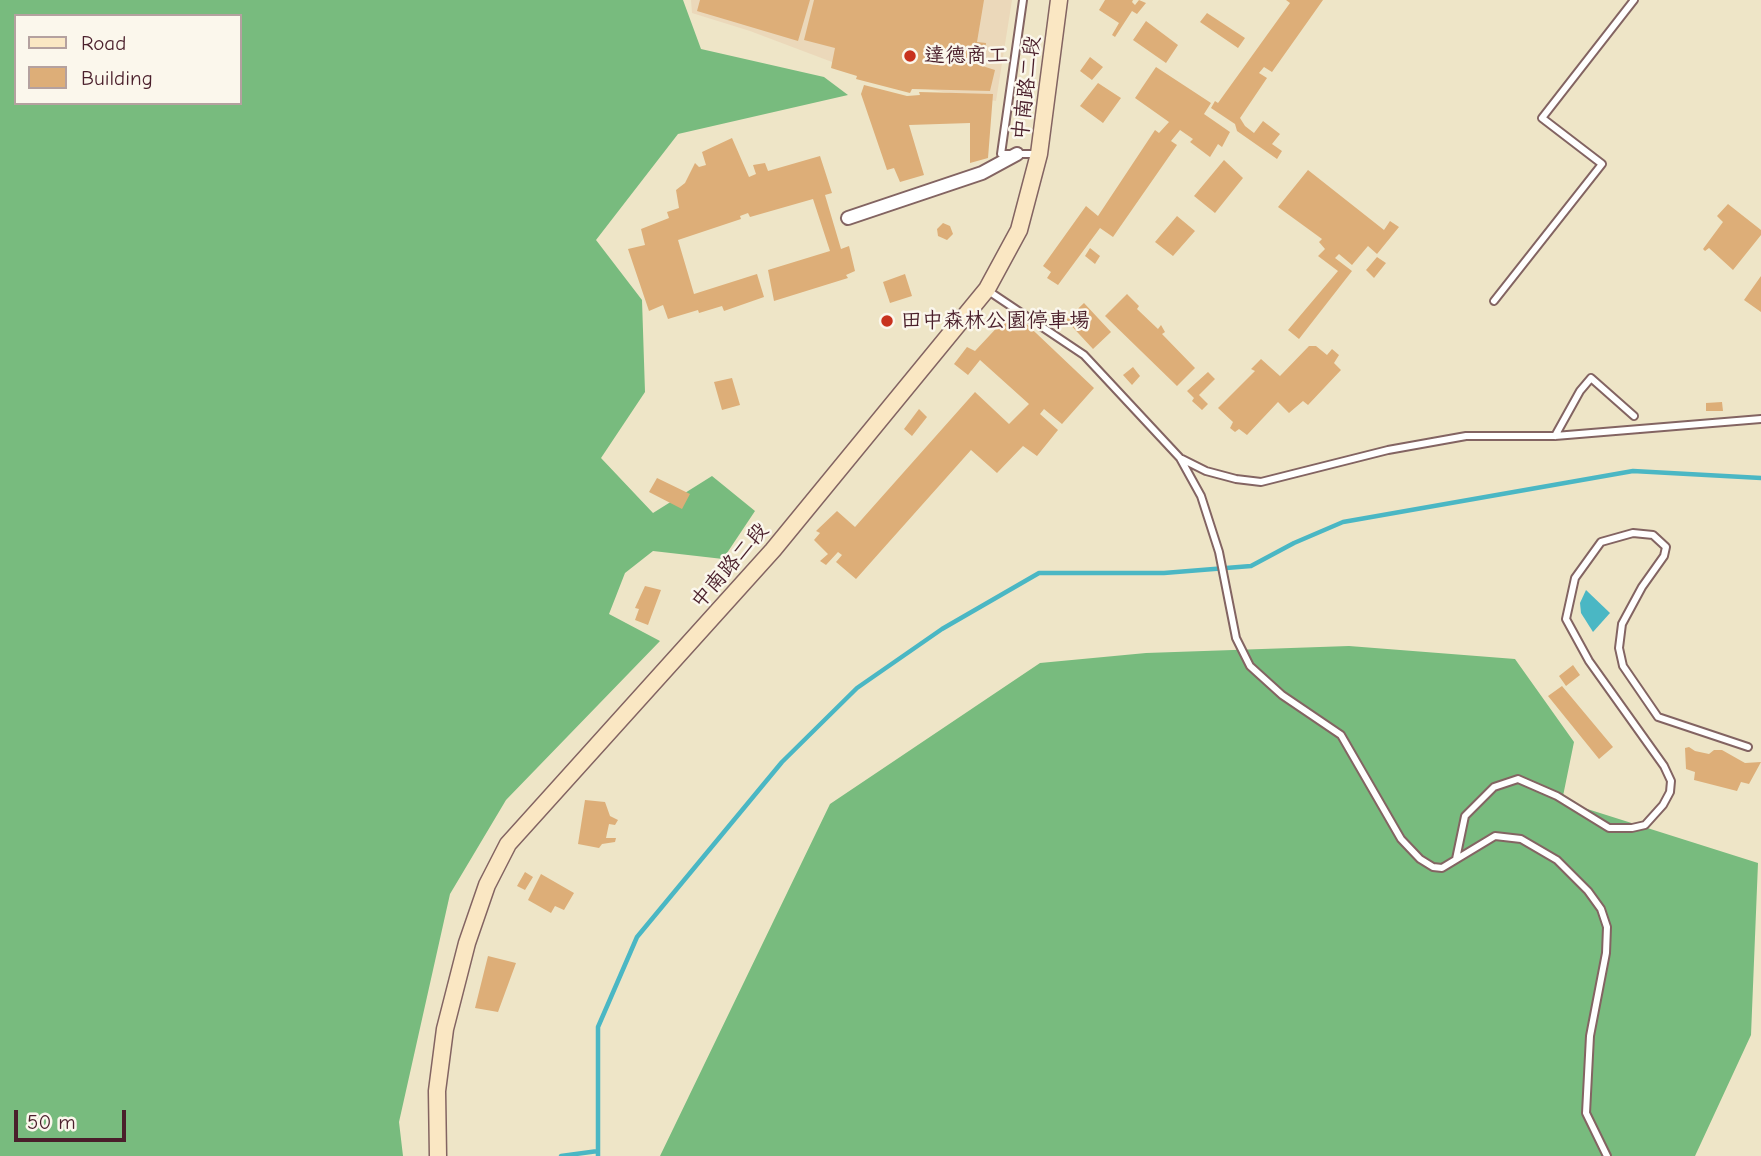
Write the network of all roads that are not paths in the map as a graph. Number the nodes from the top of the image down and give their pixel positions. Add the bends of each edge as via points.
1 (1023, 0) edge
2 (1059, 0) edge
3 (1634, 0) edge
4 (1017, 154) junction
5 (1039, 154) junction
6 (848, 218) dead end
7 (986, 289) junction
8 (1494, 301) dead end
9 (1634, 416) dead end
10 (1761, 419) edge
11 (1555, 436) junction
12 (1180, 458) junction
13 (1748, 747) dead end
14 (1456, 859) junction
15 (438, 1156) edge
16 (1607, 1156) edge

1 - 4 lane via 1001,154
2 - 5 main road, 中南路二段
3 - 8 lane via 1542,118 1602,164
4 - 5 lane
4 - 6 street via 982,173
5 - 7 main road, 中南路二段 via 1018,230
7 - 12 lane via 1084,355
7 - 15 main road, 中南路二段 via 772,550 508,844 467,943 445,1029 437,1091
9 - 11 lane via 1591,378
10 - 11 lane
11 - 12 lane via 1466,436 1261,482 1206,471
12 - 14 lane via 1201,496 1219,552 1236,638 1250,666 1282,695 1341,735 1401,839 1420,859 1442,868
13 - 14 lane via 1658,717 1623,666 1619,648 1622,624 1666,547 1653,535 1633,533 1601,542 1574,578 1566,619 1589,661 1664,766 1670,792 1645,825 1609,828 1557,796 1518,779 1494,787 1465,816
14 - 16 lane via 1495,835 1521,839 1557,860 1601,909 1607,927 1606,953 1590,1036 1586,1113

